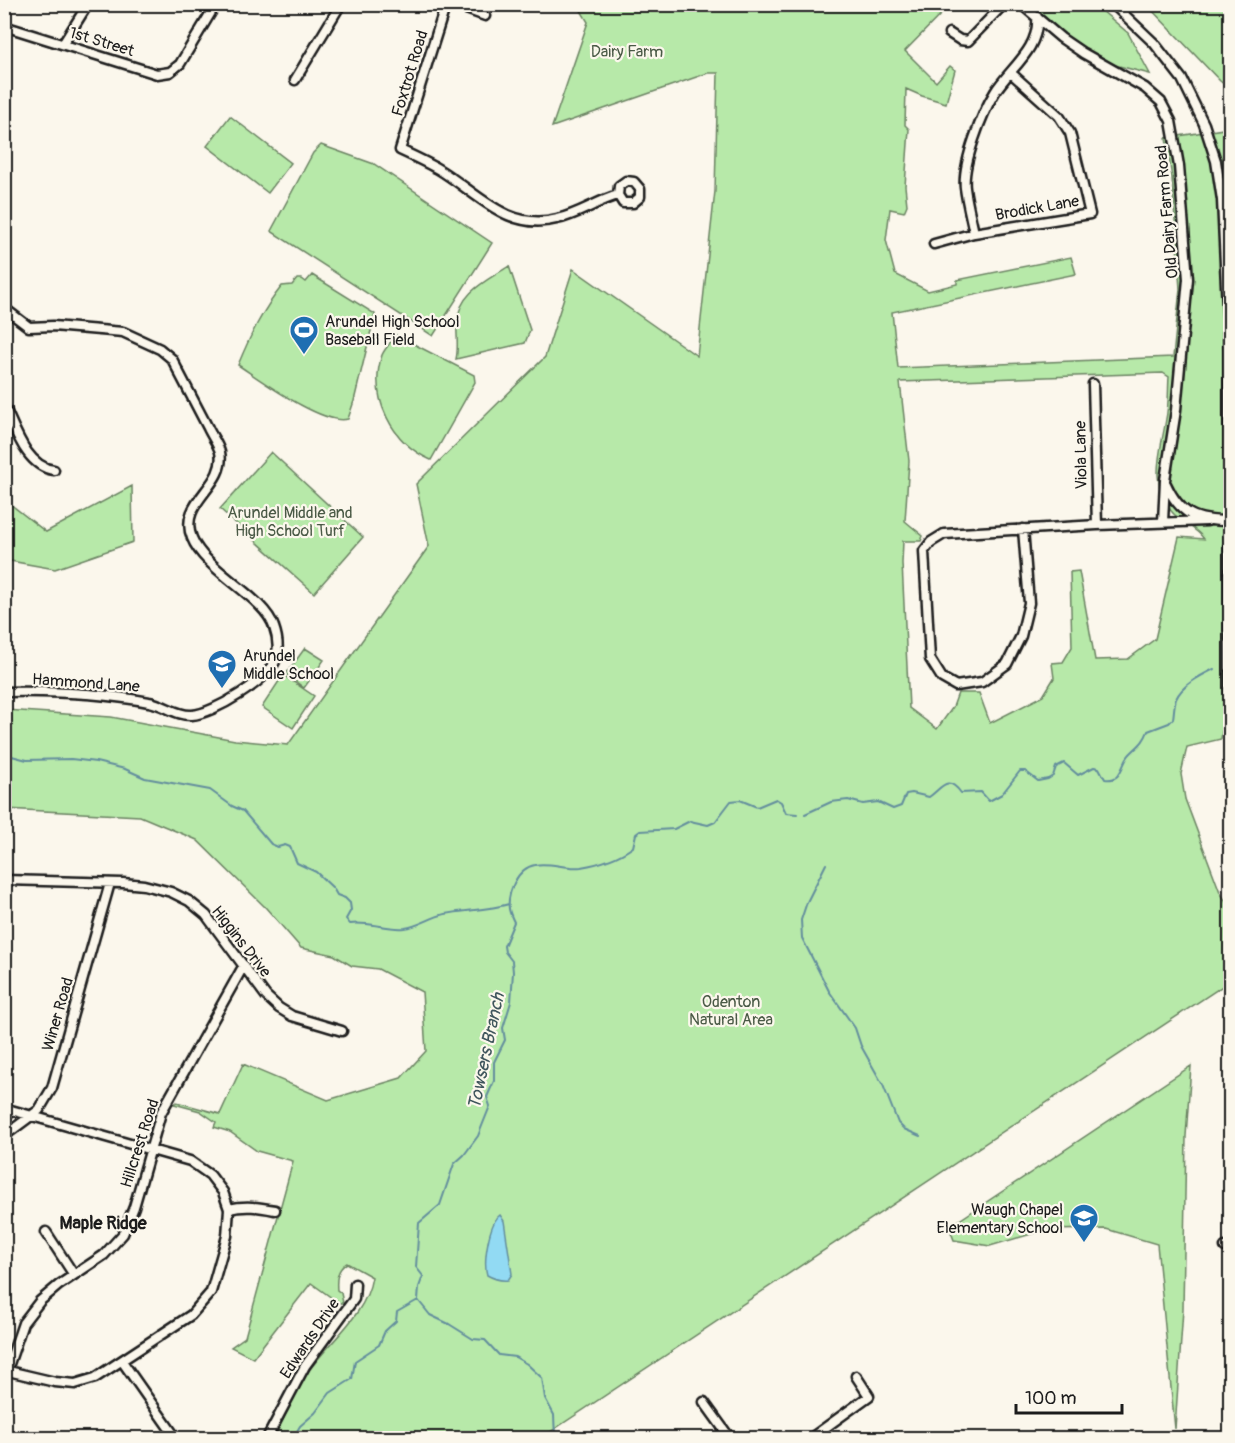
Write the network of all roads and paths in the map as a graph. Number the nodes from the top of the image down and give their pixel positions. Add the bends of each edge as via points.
1 (88, 4) edge
2 (216, 4) edge
3 (341, 4) edge
4 (446, 4) edge
5 (452, 4) edge
6 (1004, 4) edge
7 (1021, 4) edge
8 (1113, 4) edge
9 (485, 16) dead end
10 (1037, 17) junction
11 (4, 26) edge
12 (949, 33) dead end
13 (63, 44) junction
14 (1011, 73) junction
15 (295, 80) dead end
16 (618, 195) dead end
17 (974, 233) junction
18 (934, 244) dead end
19 (4, 308) edge
20 (1094, 384) dead end
21 (4, 406) edge
22 (54, 470) dead end
23 (1165, 480) junction
24 (1207, 521) junction
25 (1229, 521) junction
26 (1163, 522) junction
27 (1097, 525) junction
28 (1023, 529) junction
29 (4, 692) edge
30 (1230, 738) edge
31 (4, 880) edge
32 (110, 884) junction
33 (244, 965) junction
34 (342, 1031) dead end
35 (4, 1108) edge
36 (32, 1116) junction
37 (4, 1136) edge
38 (150, 1149) junction
39 (229, 1209) junction
40 (275, 1210) dead end
41 (46, 1232) dead end
42 (74, 1275) junction
43 (354, 1284) dead end
44 (122, 1361) junction
45 (6, 1370) edge
46 (856, 1376) dead end
47 (704, 1402) dead end
48 (176, 1438) edge
49 (267, 1438) edge
50 (730, 1438) edge
51 (811, 1438) edge

1 - 13 street
2 - 13 street, 1st Street via 180,64 170,72 157,74
3 - 15 street
4 - 16 street, Foxtrot Road via 400,150 438,169 498,212 517,220 556,220
5 - 9 street
6 - 12 street via 968,41
7 - 10 street, Old Dairy Farm Road
8 - 25 street via 1154,43 1182,79 1204,124 1216,161 1222,200 1229,350
10 - 14 street via 1032,44
10 - 23 street, Old Dairy Farm Road via 1083,53 1145,88 1161,102 1171,121 1179,166 1188,279
11 - 13 street, 1st Street
14 - 17 street via 995,91 965,167 964,187
14 - 17 street, Brodick Lane via 1059,116 1070,133 1090,214
17 - 18 street, Brodick Lane
19 - 29 street, Hammond Lane via 29,327 123,332 172,359 220,452 219,470 192,509 192,538 205,556 274,624 278,642 276,660 268,672 218,707 191,716 152,702 106,696
20 - 27 street, Viola Lane
21 - 22 street via 32,458
23 - 24 street via 1178,505
23 - 26 street, Old Dairy Farm Road
24 - 25 street
24 - 26 street
25 - 30 street
26 - 27 street
27 - 28 street
28 - 28 street via 1029,603 1021,636 1007,664 982,682 956,686 942,678 930,659 924,551 944,534
31 - 32 street, Higgins Drive
32 - 33 street, Higgins Drive via 144,885 189,901 206,915
32 - 36 street, Winer Road via 52,1088
33 - 34 street, Higgins Drive via 279,1008 292,1016
33 - 38 street, Hillcrest Road via 161,1113
35 - 36 street
36 - 37 street, Winer Road
36 - 38 street
38 - 39 street via 190,1161 210,1175 223,1192
38 - 42 street, Hillcrest Road via 123,1234 104,1255
39 - 40 street via 259,1206
39 - 44 street via 227,1236 211,1292 191,1315
41 - 42 street
42 - 45 street, Hillcrest Road via 40,1301 23,1323
43 - 49 street, Edwards Drive via 354,1299 305,1366
44 - 45 street via 75,1384
44 - 48 street
46 - 51 street via 869,1396
47 - 50 street

